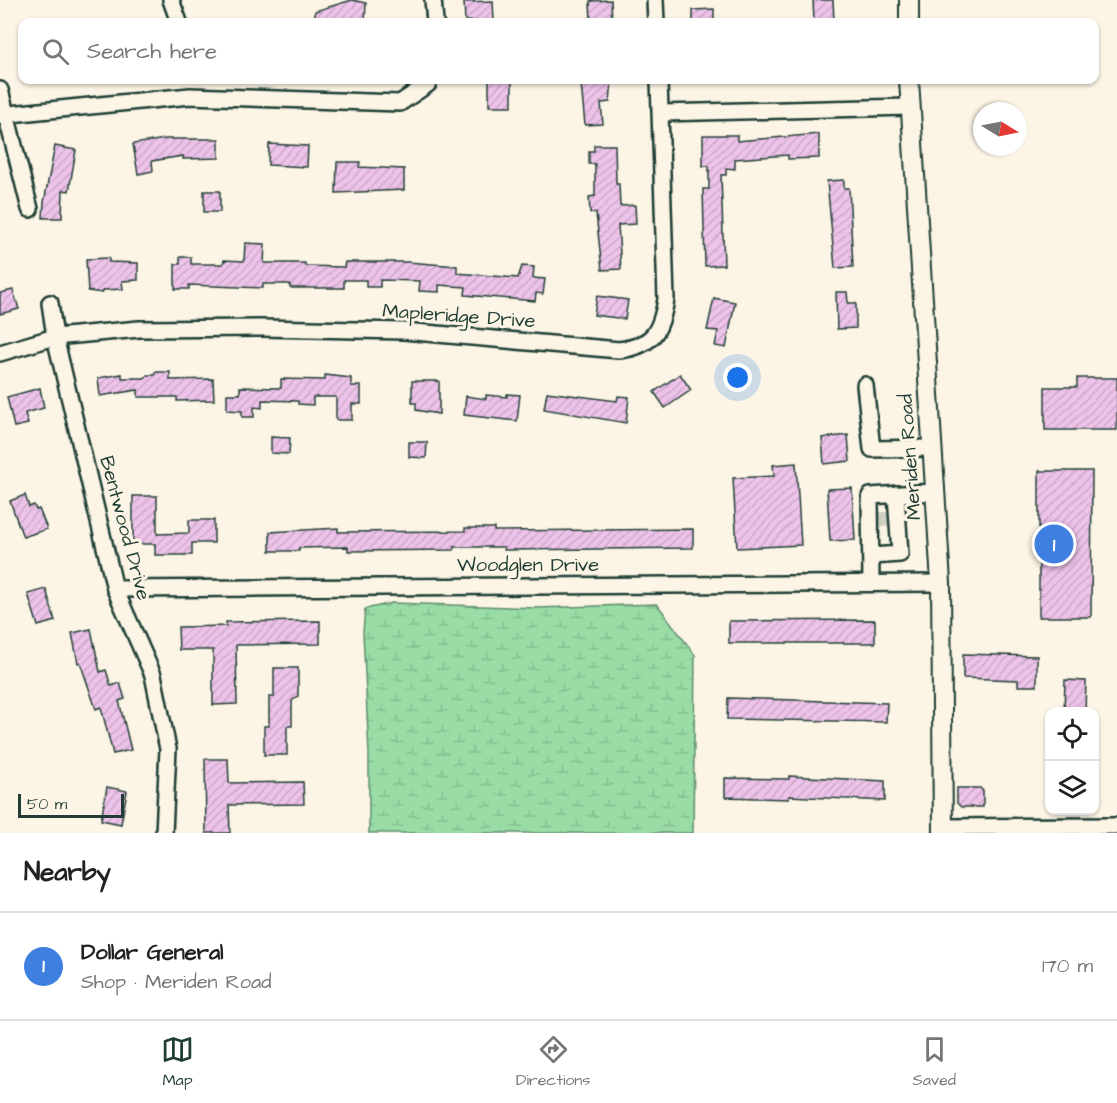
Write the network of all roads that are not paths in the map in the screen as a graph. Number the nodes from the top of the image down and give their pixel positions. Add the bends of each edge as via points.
1 (171, 0) edge
2 (433, 0) edge
3 (655, 0) edge
4 (909, 0) edge
5 (178, 18) edge
6 (435, 18) edge
7 (656, 18) edge
8 (909, 18) edge
9 (190, 84) edge
10 (428, 84) edge
11 (660, 84) edge
12 (909, 84) edge
13 (0, 90) edge
14 (190, 96) junction
15 (909, 107) junction
16 (662, 113) junction
17 (3, 114) edge
18 (30, 210) dead end
19 (50, 303) dead end
20 (55, 337) junction
21 (0, 353) edge
22 (865, 385) dead end
23 (932, 448) junction
24 (934, 492) junction
25 (896, 494) junction
26 (884, 519) junction
27 (872, 556) junction
28 (872, 583) junction
29 (940, 583) junction
30 (115, 589) junction
31 (1117, 826) edge
32 (943, 830) edge
33 (1032, 830) edge
34 (164, 833) edge

1 - 5 street
2 - 6 street
3 - 7 street
4 - 8 main road
9 - 14 street
10 - 14 street via 400,103
11 - 16 street, Mapleridge Drive
12 - 15 main road, Meriden Road
13 - 17 street
14 - 17 street
15 - 16 street
15 - 23 main road, Meriden Road
16 - 20 street, Mapleridge Drive via 666,300 659,330 633,348 619,350 403,331 262,328 139,329
17 - 18 street
19 - 20 street, Bentwood Drive
20 - 21 street, Mapleridge Drive
20 - 30 street, Bentwood Drive
22 - 23 street via 872,450
23 - 24 main road, Meriden Road
24 - 25 street
24 - 29 main road, Meriden Road
25 - 26 street
25 - 26 street via 870,496
26 - 27 street
26 - 27 street via 900,554
27 - 28 street
28 - 29 street, Woodglen Drive
28 - 30 street, Woodglen Drive
29 - 32 main road, Meriden Road
30 - 34 street, Bentwood Drive via 153,675 164,728 168,749
31 - 33 street
32 - 33 street

